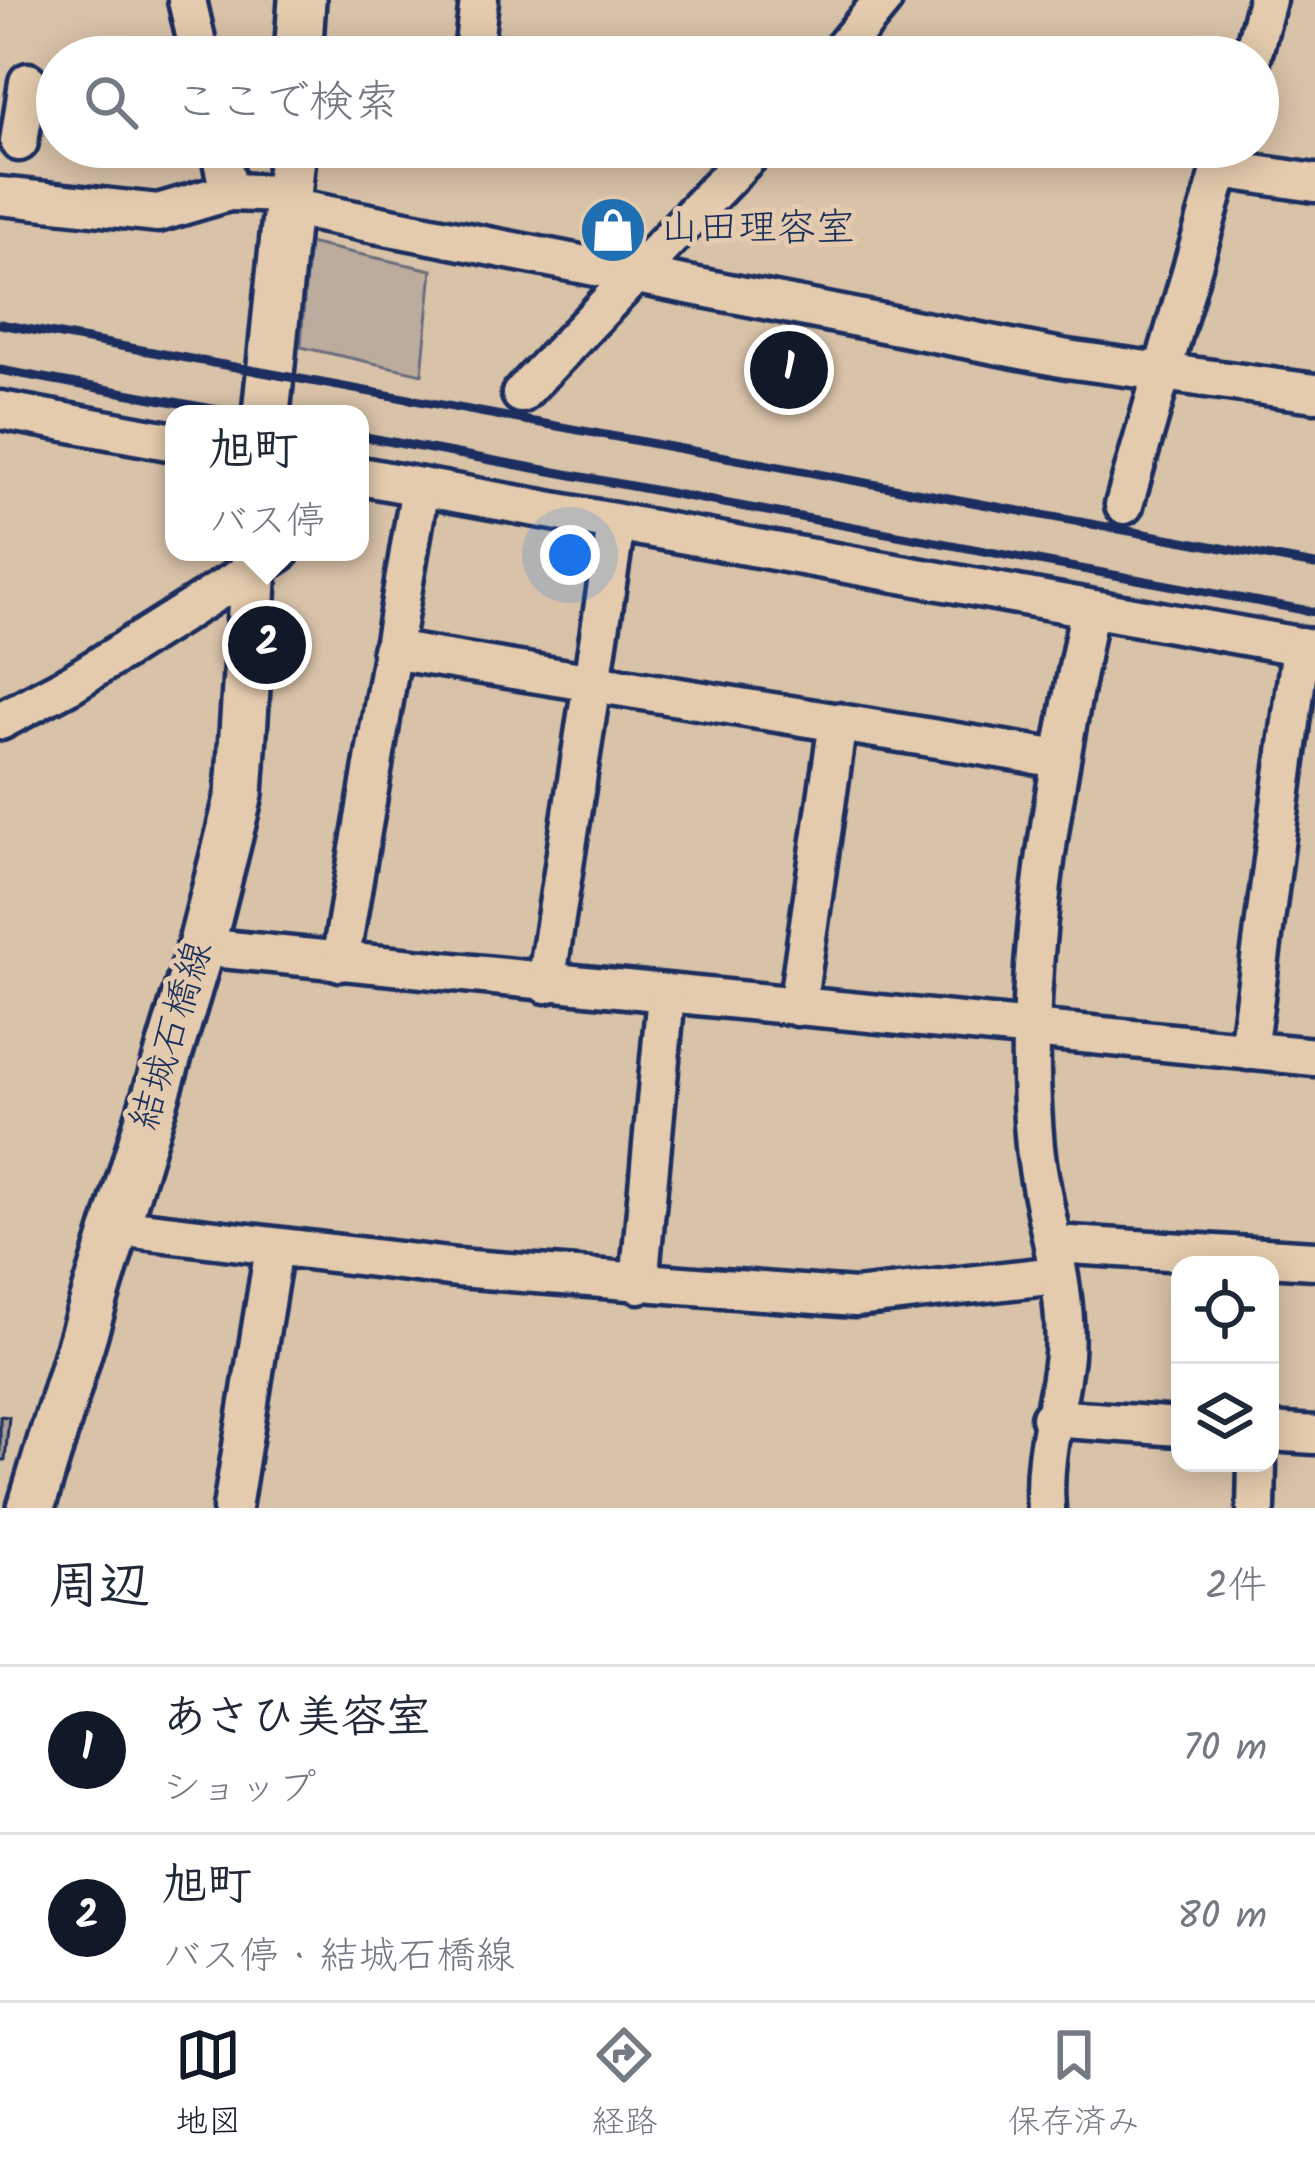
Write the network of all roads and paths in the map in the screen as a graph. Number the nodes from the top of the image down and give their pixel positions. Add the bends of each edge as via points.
1 (187, 0) edge
2 (302, 0) edge
3 (479, 0) edge
4 (883, 0) edge
5 (1268, 0) edge
6 (195, 36) edge
7 (299, 36) edge
8 (475, 36) edge
9 (853, 36) edge
10 (1258, 36) edge
11 (28, 80) edge
12 (19, 142) dead end
13 (224, 168) edge
14 (291, 168) edge
15 (738, 168) edge
16 (1221, 168) edge
17 (1260, 168) edge
18 (1315, 183) edge
19 (229, 192) junction
20 (0, 196) edge
21 (289, 200) junction
22 (641, 274) junction
23 (1160, 376) junction
24 (1315, 393) edge
25 (521, 394) dead end
26 (267, 405) edge
27 (0, 410) edge
28 (165, 440) edge
29 (369, 482) edge
30 (420, 487) junction
31 (1124, 505) dead end
32 (616, 525) junction
33 (259, 561) edge
34 (262, 561) edge
35 (1089, 611) junction
36 (1308, 648) edge
37 (391, 650) junction
38 (591, 680) junction
39 (0, 721) edge
40 (838, 722) junction
41 (1060, 759) junction
42 (201, 946) junction
43 (340, 962) junction
44 (546, 985) junction
45 (666, 994) junction
46 (797, 1007) junction
47 (1033, 1031) junction
48 (1248, 1051) junction
49 (1315, 1057) edge
50 (116, 1228) junction
51 (274, 1248) junction
52 (1056, 1259) junction
53 (1315, 1260) edge
54 (640, 1284) junction
55 (1050, 1418) junction
56 (1171, 1425) edge
57 (1279, 1433) edge
58 (1315, 1435) edge
59 (1257, 1472) edge
60 (1035, 1505) edge
61 (31, 1508) edge
62 (232, 1508) edge
63 (1256, 1508) edge

1 - 6 street
2 - 7 main road
3 - 8 street
4 - 9 street
5 - 10 street
11 - 12 street
13 - 19 street
14 - 21 main road
15 - 22 street
16 - 23 street
17 - 18 street
19 - 20 street via 158,213
19 - 21 street
21 - 22 street
21 - 26 main road
22 - 23 street
22 - 25 street
23 - 24 street
23 - 31 street
27 - 28 street
29 - 30 street
30 - 32 street
30 - 37 street
32 - 35 street
32 - 38 street
33 - 39 street
34 - 42 main road, 結城石橋線 via 238,794
35 - 36 street
35 - 41 street
36 - 48 street
37 - 38 street
37 - 43 street
38 - 40 street
38 - 44 street
40 - 41 street
40 - 46 street
41 - 47 street
42 - 43 street
42 - 50 main road, 結城石橋線
43 - 44 street
44 - 45 street
45 - 46 street
45 - 54 street
46 - 47 street
47 - 48 street
47 - 52 street via 1035,1148
48 - 49 street
50 - 51 street
50 - 61 main road, 結城石橋線
51 - 54 street
51 - 62 street
52 - 53 street
52 - 54 street via 855,1298
52 - 55 street via 1064,1353
55 - 56 street
55 - 60 street
57 - 58 street
59 - 63 street

